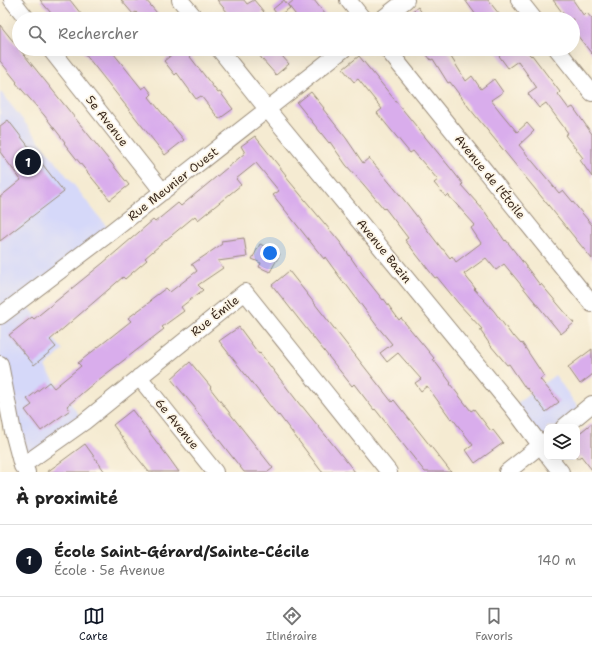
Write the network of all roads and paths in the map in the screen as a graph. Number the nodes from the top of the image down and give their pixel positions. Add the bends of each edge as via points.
1 (12, 0) edge
2 (180, 0) edge
3 (348, 0) edge
4 (406, 0) edge
5 (519, 0) edge
6 (21, 12) edge
7 (190, 12) edge
8 (357, 12) edge
9 (391, 12) edge
10 (528, 12) edge
11 (56, 56) edge
12 (225, 56) edge
13 (335, 56) edge
14 (393, 56) edge
15 (563, 56) edge
16 (592, 93) edge
17 (267, 109) junction
18 (163, 192) junction
19 (592, 304) edge
20 (0, 316) edge
21 (0, 364) edge
22 (139, 376) junction
23 (592, 404) edge
24 (568, 424) edge
25 (544, 447) edge
26 (544, 450) edge
27 (553, 460) edge
28 (25, 469) edge
29 (215, 472) edge
30 (389, 472) edge
31 (507, 472) edge
32 (561, 472) edge

1 - 6 street
2 - 7 street
3 - 8 street
4 - 9 street
5 - 10 street
11 - 18 street, 5e Avenue
12 - 17 street, Avenue Bazin
13 - 17 street, Rue Meunier Ouest
14 - 19 street, Avenue de l'Étoile
15 - 16 street
17 - 18 street, Rue Meunier Ouest
17 - 25 street, Avenue Bazin
18 - 20 street, Rue Meunier Ouest
21 - 28 street via 13,432
22 - 28 street, Rue Émile
22 - 29 street, 6e Avenue
22 - 30 street, Rue Émile via 246,292
23 - 24 street
26 - 31 street
27 - 32 street, Avenue Bazin

